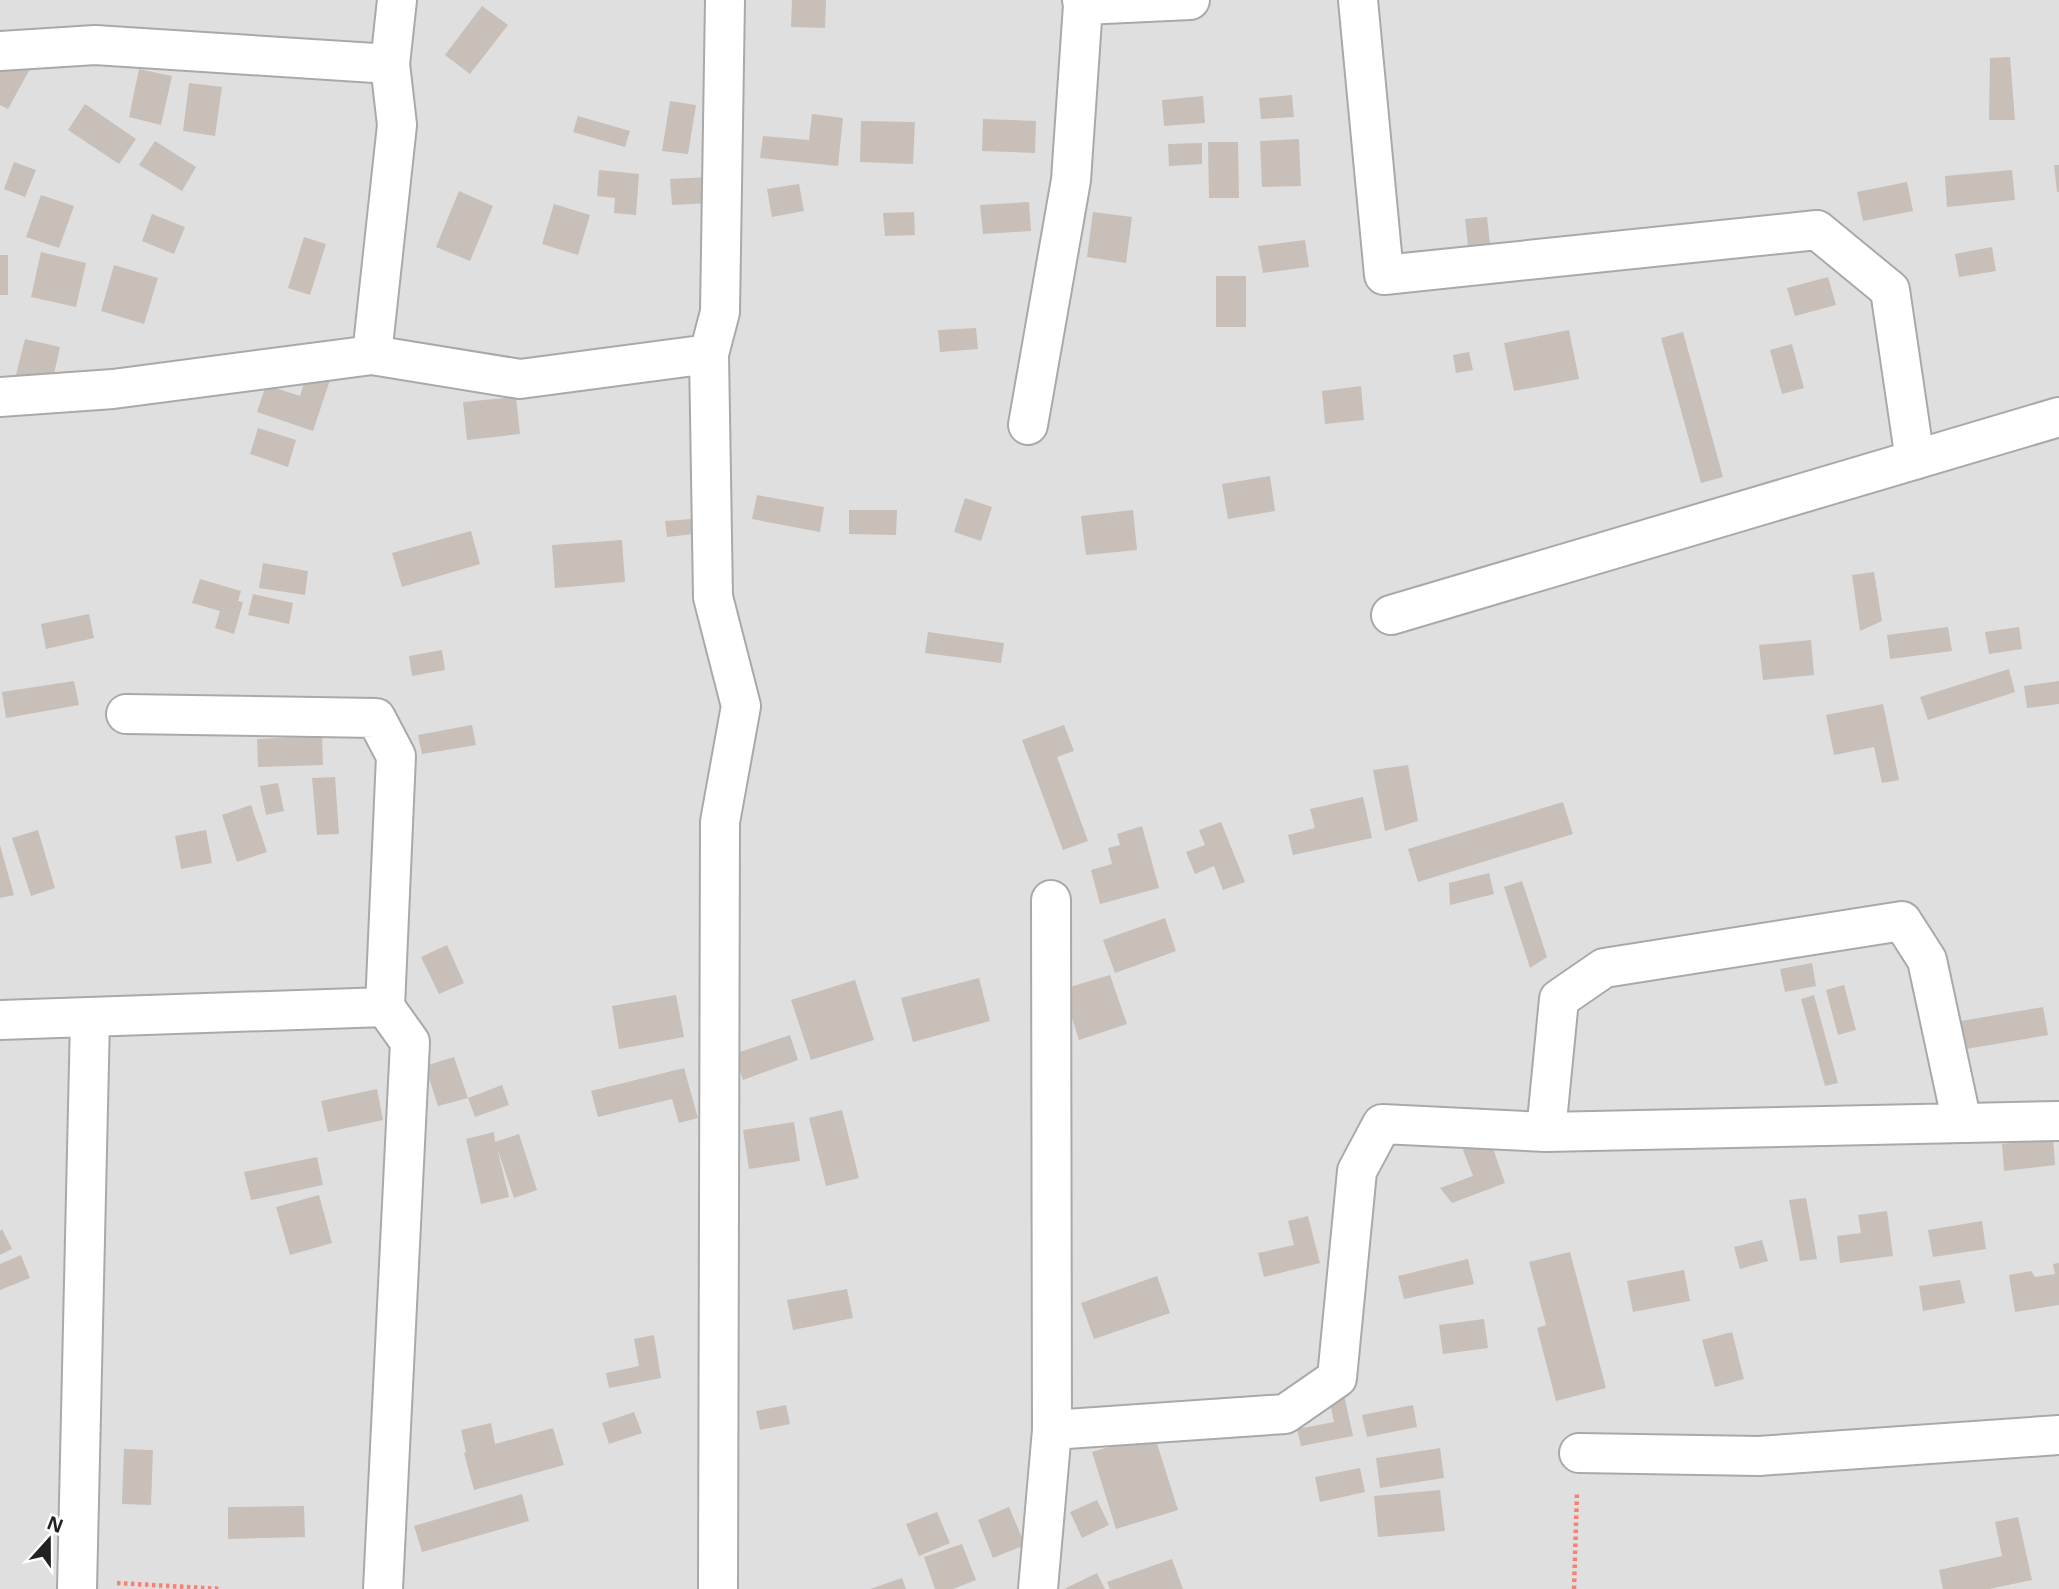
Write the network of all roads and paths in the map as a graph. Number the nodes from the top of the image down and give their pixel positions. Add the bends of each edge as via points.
1 (397, 0) edge
2 (725, 0) edge
3 (1190, 0) edge
4 (1358, 0) edge
5 (1082, 3) edge
6 (0, 51) edge
7 (390, 64) junction
8 (709, 354) junction
9 (372, 355) junction
10 (0, 397) edge
11 (2059, 417) edge
12 (1028, 425) dead end
13 (1915, 460) junction
14 (1391, 615) dead end
15 (126, 715) dead end
16 (1051, 900) dead end
17 (385, 1007) junction
18 (90, 1018) junction
19 (0, 1020) edge
20 (2059, 1121) edge
21 (1962, 1123) junction
22 (1546, 1132) junction
23 (1052, 1430) junction
24 (2059, 1435) edge
25 (1579, 1453) joint
26 (77, 1585) edge
27 (222, 1589) edge
28 (383, 1589) edge
29 (718, 1589) edge
30 (1038, 1589) edge
31 (1574, 1589) edge

1 - 7 street
2 - 8 street via 720,312
3 - 5 street
4 - 13 street via 1384,275 1817,230 1890,290
5 - 12 street via 1071,180
6 - 7 street via 95,45
7 - 9 street via 397,125
8 - 9 street via 520,379
8 - 29 street via 713,597 741,706 720,822
9 - 10 street via 113,389
11 - 13 street
13 - 14 street
15 - 17 street via 376,718 396,756
16 - 23 street
17 - 18 street
17 - 28 street via 410,1042
18 - 19 street
18 - 26 street
20 - 21 street
21 - 22 street
21 - 22 street via 1927,960 1902,920 1604,968 1559,999
22 - 23 street via 1382,1125 1357,1171 1337,1378 1285,1415
23 - 30 street
24 - 25 street via 1759,1456
25 - 31 path
26 - 27 path

